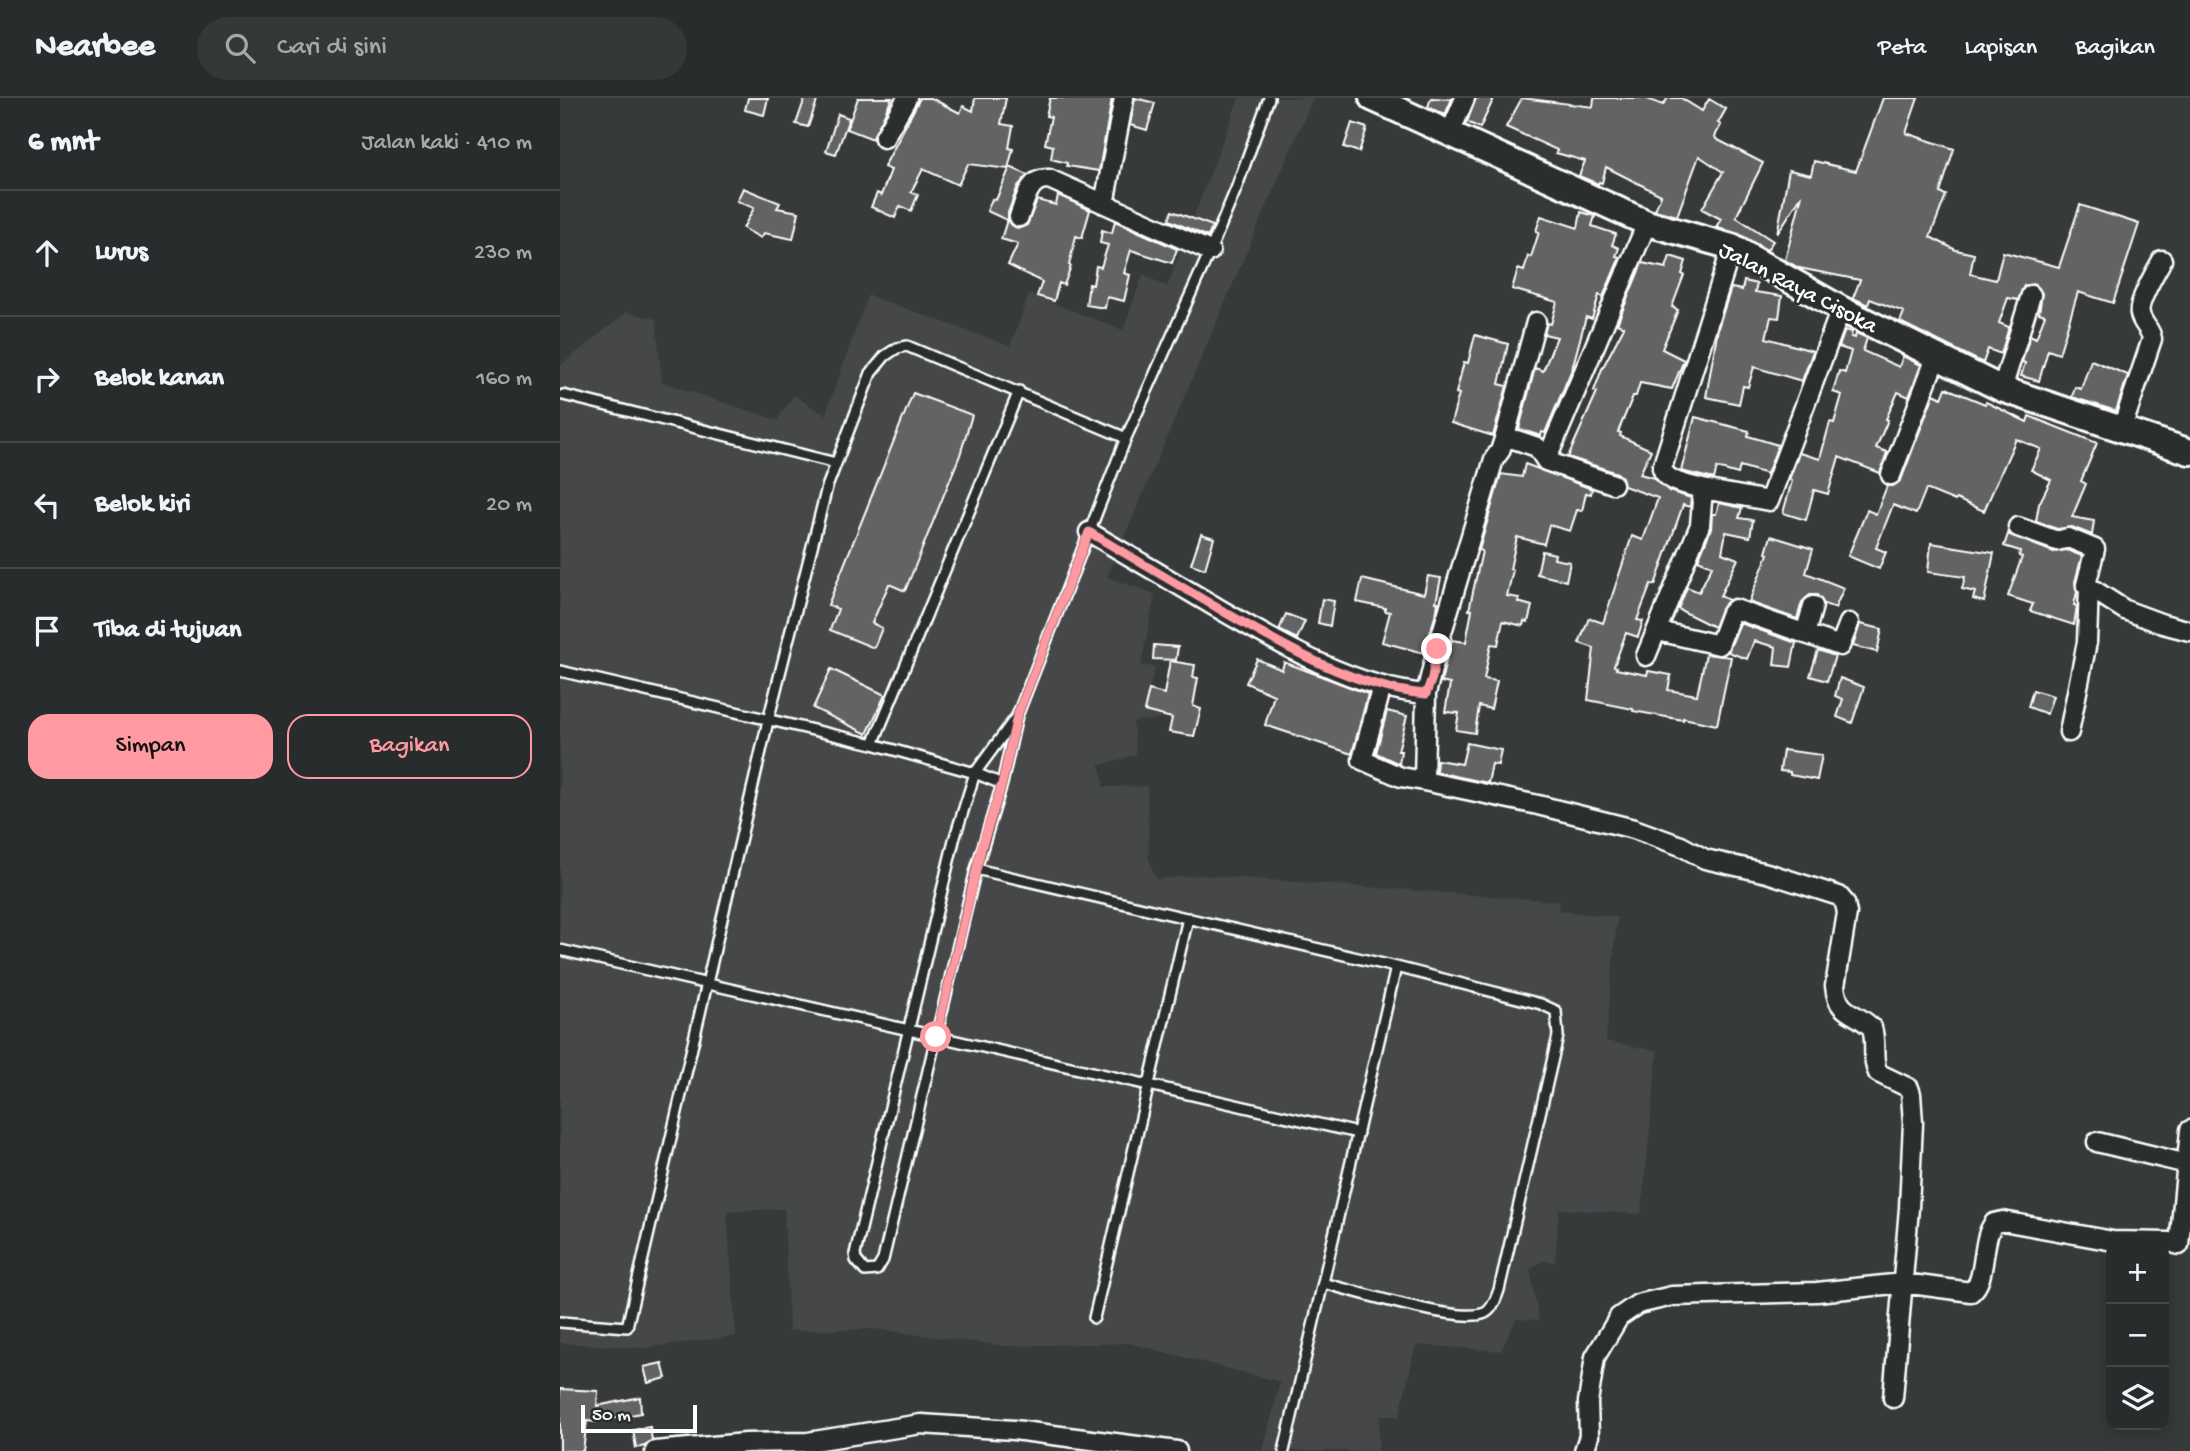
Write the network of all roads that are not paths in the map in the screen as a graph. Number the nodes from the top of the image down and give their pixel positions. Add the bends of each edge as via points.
1 (907, 98) edge
2 (1124, 98) edge
3 (1269, 98) edge
4 (1372, 98) edge
5 (1465, 98) edge
6 (1450, 133) junction
7 (884, 138) dead end
8 (1104, 204) junction
9 (1019, 217) dead end
10 (1647, 223) junction
11 (1732, 247) junction
12 (1210, 251) junction
13 (2162, 260) dead end
14 (2031, 295) dead end
15 (1841, 309) junction
16 (1536, 322) dead end
17 (1937, 355) junction
18 (2003, 389) junction
19 (1019, 391) junction
20 (564, 395) dead end
21 (2122, 428) junction
22 (1505, 436) junction
23 (1126, 438) junction
24 (2190, 452) edge
25 (1546, 461) junction
26 (836, 463) junction
27 (1891, 475) dead end
28 (1612, 484) dead end
29 (1703, 489) junction
30 (2018, 527) dead end
31 (1089, 532) junction
32 (2089, 586) junction
33 (1814, 606) dead end
34 (1849, 622) dead end
35 (1658, 631) junction
36 (2190, 631) edge
37 (1805, 634) junction
38 (1646, 656) dead end
39 (560, 671) edge
40 (1382, 686) junction
41 (1426, 694) junction
42 (1017, 716) junction
43 (768, 721) junction
44 (2069, 732) dead end
45 (873, 744) junction
46 (975, 773) junction
47 (1424, 781) junction
48 (1002, 784) junction
49 (976, 869) junction
50 (1188, 918) junction
51 (560, 950) edge
52 (1396, 967) junction
53 (707, 984) junction
54 (908, 1031) junction
55 (936, 1037) junction
56 (1149, 1084) junction
57 (2190, 1130) edge
58 (1358, 1133) junction
59 (2097, 1142) dead end
60 (2187, 1164) junction
61 (2185, 1248) edge
62 (1323, 1283) junction
63 (1903, 1283) junction
64 (1094, 1318) dead end
65 (560, 1322) edge
66 (1893, 1398) dead end
67 (655, 1451) edge
68 (1177, 1451) edge
69 (1284, 1451) edge
70 (1584, 1451) edge

1 - 7 street
2 - 8 street
3 - 12 lane
4 - 6 street, Jalan Raya Cisoka
5 - 6 street
6 - 10 street, Jalan Raya Cisoka
8 - 9 street via 1049,179 1039,179
8 - 12 street
10 - 11 street, Jalan Raya Cisoka
10 - 25 street
11 - 15 street, Jalan Raya Cisoka
11 - 29 street via 1662,468 1668,478
12 - 23 lane
13 - 21 street via 2140,305 2152,339
14 - 18 street
15 - 17 street, Jalan Raya Cisoka
15 - 29 street via 1769,501
16 - 22 street
17 - 18 street, Jalan Raya Cisoka
17 - 27 street
18 - 21 street, Jalan Raya Cisoka
19 - 23 lane
19 - 26 lane via 907,346 897,348 871,373
19 - 45 lane
20 - 26 lane
21 - 24 street, Jalan Raya Cisoka
22 - 25 street via 1537,447
22 - 41 street via 1494,459
23 - 31 lane
25 - 28 street
26 - 43 lane
29 - 35 street via 1700,525
30 - 32 street via 2095,549
31 - 40 street via 1261,633
31 - 42 lane
32 - 36 street via 2125,610
32 - 44 street via 2087,642
33 - 37 street
34 - 37 street via 1840,646
35 - 37 street via 1719,645 1735,609
35 - 38 street
39 - 43 lane
40 - 41 street
40 - 47 street via 1362,760 1401,777
41 - 47 street
42 - 46 lane
42 - 48 lane
43 - 45 lane
43 - 53 lane
45 - 46 lane
46 - 48 lane
46 - 54 lane
47 - 63 street via 1634,829 1705,859 1767,873 1839,896 1846,903 1835,986 1839,1004 1872,1028 1878,1073 1909,1088 1912,1094
48 - 49 lane
49 - 50 lane
49 - 55 lane
50 - 52 lane
50 - 56 lane
51 - 53 lane
52 - 58 lane
52 - 62 lane via 1556,1011 1555,1049 1499,1290 1490,1310 1468,1316 1440,1312
53 - 54 lane
53 - 65 lane via 628,1327
54 - 55 lane
54 - 55 lane via 855,1254 862,1268 871,1272 883,1260
55 - 56 lane
56 - 58 lane
56 - 64 lane
57 - 60 street
58 - 62 lane
59 - 60 street
60 - 61 street
61 - 63 street via 2169,1242 2113,1241 2003,1221 1988,1230 1979,1281 1971,1292
62 - 69 lane
63 - 66 street
63 - 70 street via 1817,1292 1672,1296 1638,1304 1619,1317 1595,1357
67 - 68 street via 808,1442 921,1424 1014,1430

